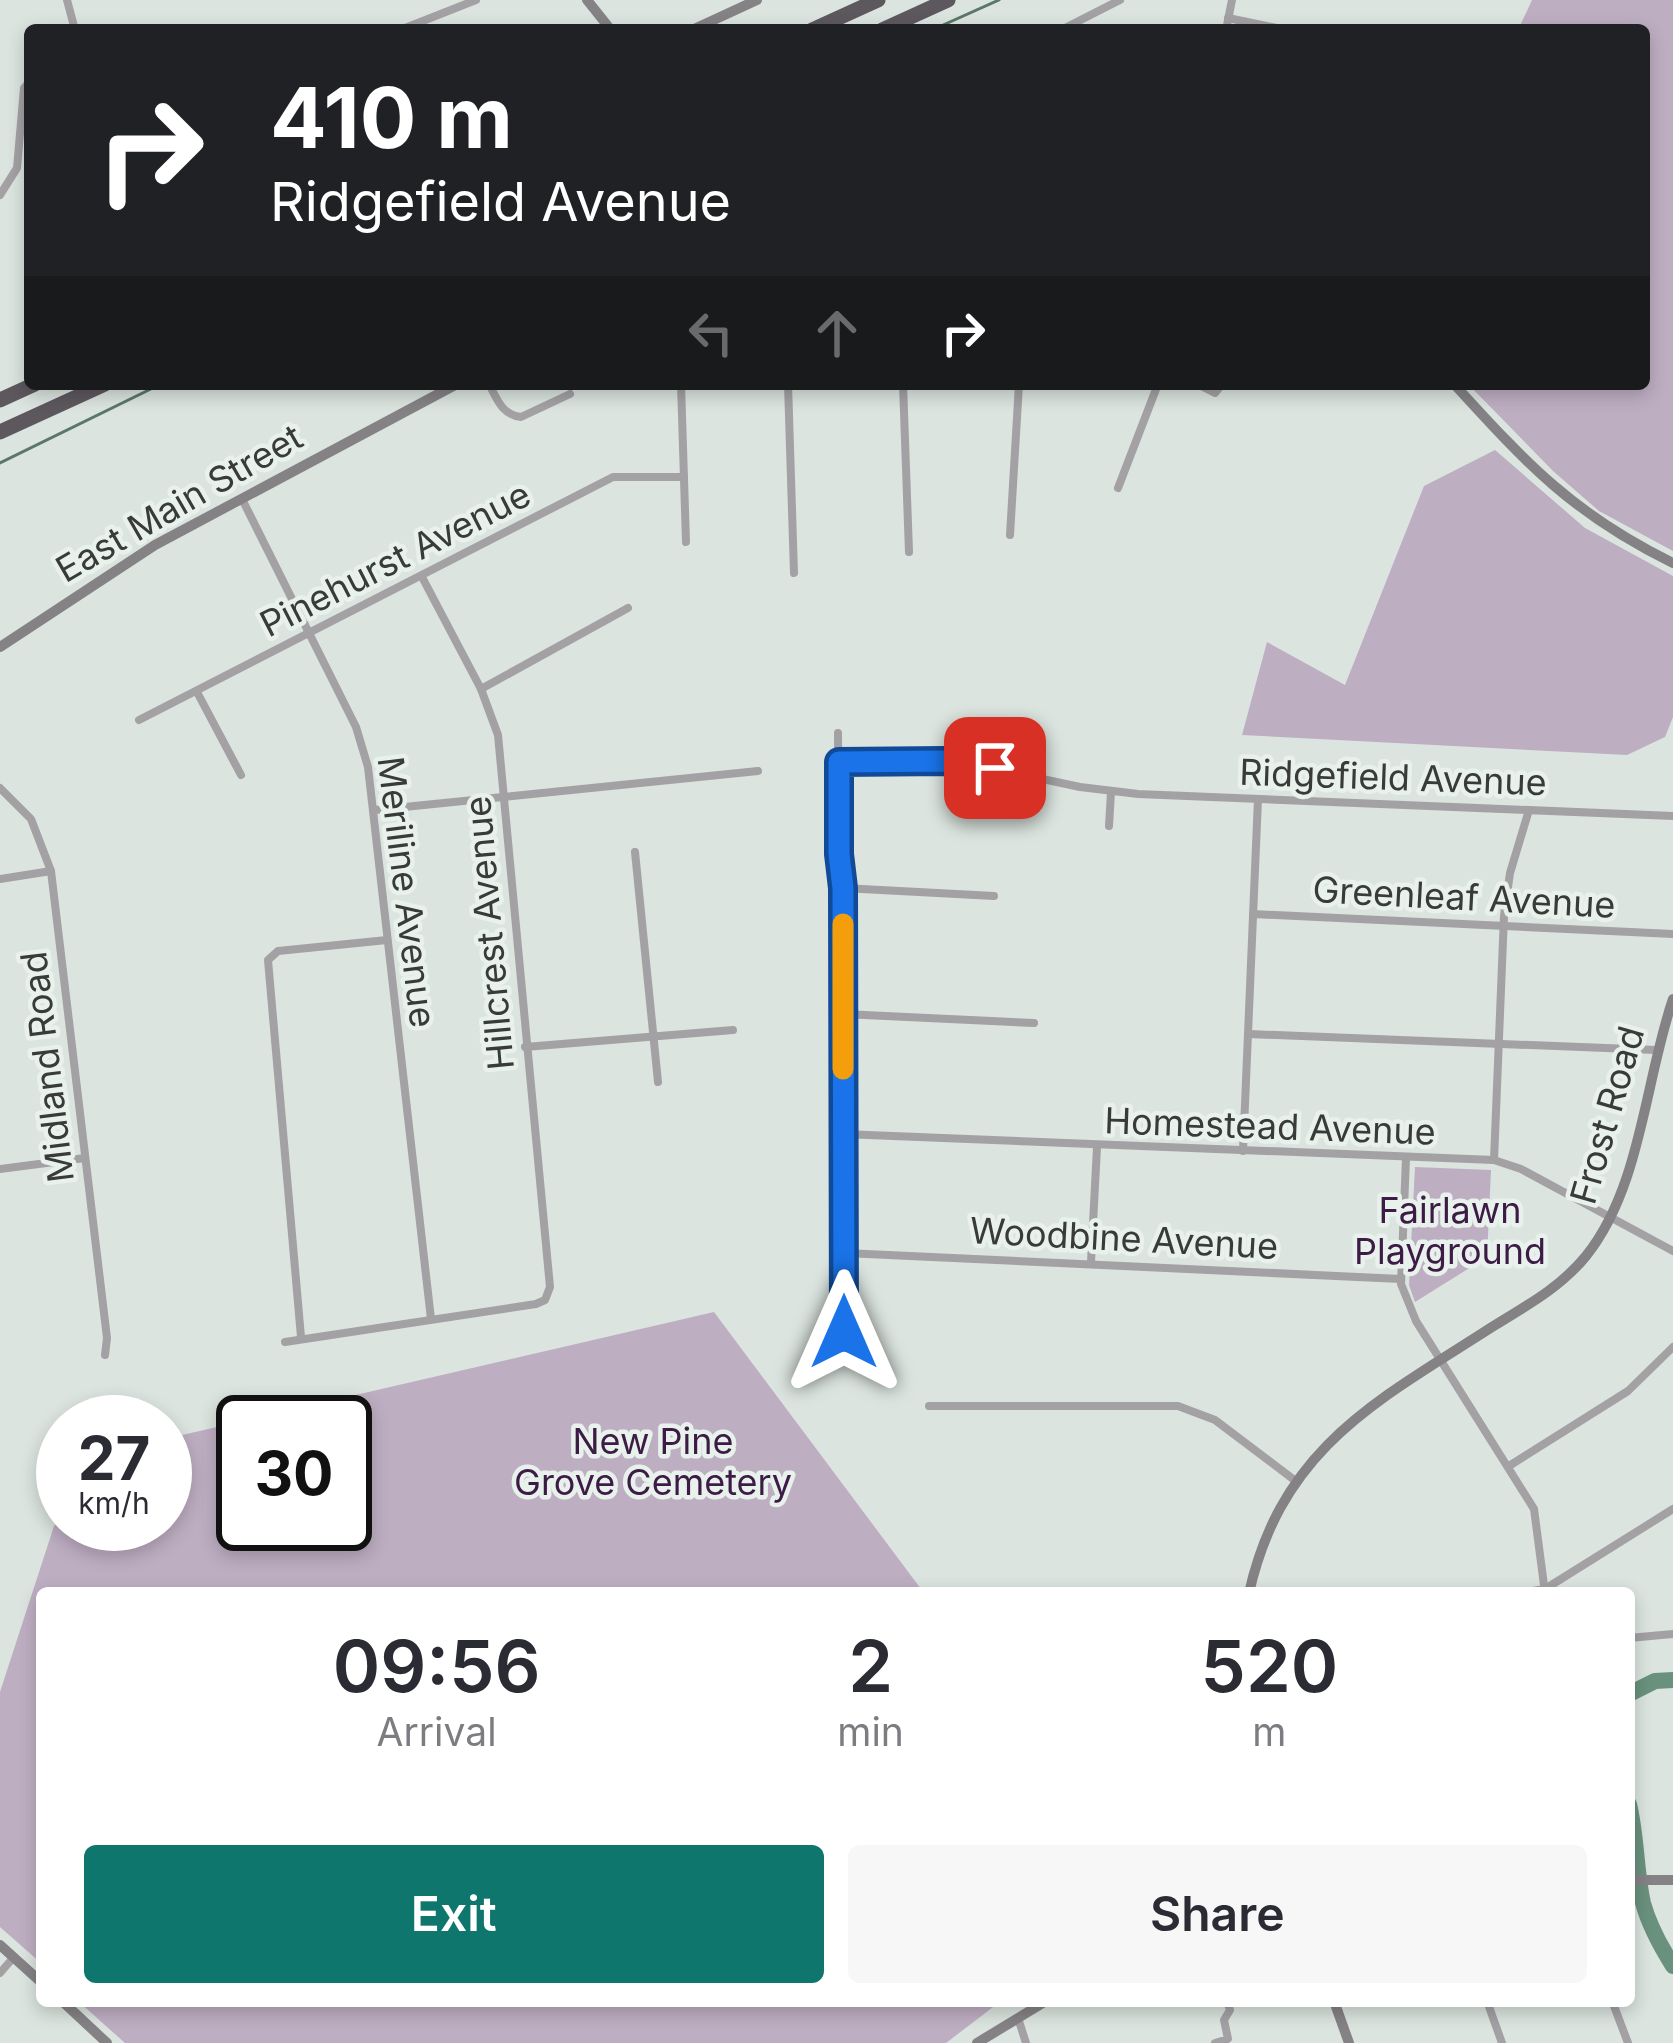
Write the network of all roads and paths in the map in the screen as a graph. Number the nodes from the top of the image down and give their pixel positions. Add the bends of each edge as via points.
1 (476, 0) edge
2 (587, 0) edge
3 (757, 0) edge
4 (878, 0) edge
5 (948, 0) edge
6 (1120, 0) edge
7 (1232, 0) edge
8 (1228, 18) junction
9 (415, 24) edge
10 (606, 24) edge
11 (705, 24) edge
12 (825, 24) edge
13 (895, 24) edge
14 (1083, 24) edge
15 (1227, 24) edge
16 (1257, 24) edge
17 (24, 87) edge
18 (0, 195) edge
19 (92, 390) edge
20 (446, 390) edge
21 (493, 390) edge
22 (680, 390) edge
23 (788, 390) edge
24 (903, 390) edge
25 (1019, 390) edge
26 (1156, 390) edge
27 (1460, 390) edge
28 (570, 394) dead end
29 (0, 432) edge
30 (683, 477) junction
31 (1118, 488) dead end
32 (242, 499) junction
33 (1010, 535) dead end
34 (686, 542) dead end
35 (909, 552) dead end
36 (1673, 563) edge
37 (794, 573) dead end
38 (422, 577) junction
39 (628, 608) dead end
40 (310, 634) junction
41 (0, 647) edge
42 (481, 688) junction
43 (196, 692) junction
44 (139, 721) dead end
45 (838, 733) dead end
46 (839, 762) junction
47 (758, 771) dead end
48 (241, 776) dead end
49 (0, 788) edge
50 (1111, 792) junction
51 (505, 797) junction
52 (1258, 799) junction
53 (375, 810) junction
54 (1529, 810) junction
55 (1673, 816) edge
56 (1109, 826) dead end
57 (635, 852) dead end
58 (51, 871) junction
59 (0, 879) edge
60 (843, 888) junction
61 (994, 896) dead end
62 (1253, 914) junction
63 (1503, 928) junction
64 (1673, 934) edge
65 (387, 940) junction
66 (1673, 999) edge
67 (843, 1014) junction
68 (1034, 1023) dead end
69 (733, 1030) dead end
70 (1248, 1034) junction
71 (652, 1038) junction
72 (1498, 1044) junction
73 (525, 1047) junction
74 (1656, 1050) junction
75 (658, 1082) dead end
76 (843, 1134) junction
77 (1096, 1147) junction
78 (1243, 1151) junction
79 (85, 1158) junction
80 (1406, 1158) junction
81 (1494, 1160) junction
82 (0, 1169) edge
83 (1611, 1218) junction
84 (1673, 1251) edge
85 (844, 1253) junction
86 (1091, 1262) junction
87 (1401, 1279) junction
88 (431, 1319) junction
89 (844, 1332) dead end
90 (301, 1337) junction
91 (285, 1342) dead end
92 (1673, 1347) edge
93 (105, 1355) dead end
94 (1440, 1360) junction
95 (929, 1406) dead end
96 (1509, 1466) junction
97 (1297, 1482) junction
98 (1673, 1509) edge
99 (1252, 1587) edge
100 (1545, 1587) edge
101 (1551, 1587) edge
102 (1673, 1634) edge
103 (1635, 1637) edge
104 (1635, 1880) edge
105 (1673, 1880) edge
106 (0, 1945) edge
107 (14, 1957) junction
108 (0, 1973) edge
109 (36, 1977) edge
110 (68, 2007) edge
111 (1036, 2007) edge
112 (1229, 2007) edge
113 (1336, 2007) edge
114 (1488, 2007) edge
115 (1614, 2007) edge
116 (1018, 2017) junction
117 (106, 2043) edge
118 (977, 2043) edge
119 (1027, 2043) edge
120 (1215, 2043) edge
121 (1349, 2043) edge
122 (1502, 2043) edge
123 (1628, 2043) edge

1 - 9 street
2 - 10 main road
3 - 11 main road
4 - 12 highway
5 - 13 highway
6 - 14 street
7 - 8 street
8 - 15 street
8 - 16 street
17 - 18 street via 17,168
19 - 29 highway
20 - 32 main road, East Main Street
21 - 28 street via 506,413 521,417
22 - 30 street
23 - 37 street
24 - 35 street
25 - 33 street
26 - 31 street
27 - 36 main road via 1560,494
30 - 34 street
30 - 38 street, Pinehurst Avenue via 614,477
32 - 40 street, Meriline Avenue
32 - 41 main road, East Main Street via 121,565
38 - 40 street, Pinehurst Avenue
38 - 42 street, Hillcrest Avenue
39 - 42 street
40 - 43 street, Pinehurst Avenue
40 - 53 street, Meriline Avenue via 356,727
42 - 51 street, Hillcrest Avenue via 498,735
43 - 44 street, Pinehurst Avenue
43 - 48 street
45 - 46 street
46 - 50 street, Ridgefield Avenue via 968,764
46 - 60 street
47 - 51 street
49 - 58 street, Midland Road via 31,819
50 - 52 street, Ridgefield Avenue
50 - 56 street
51 - 53 street
51 - 73 street, Hillcrest Avenue
52 - 54 street, Ridgefield Avenue
52 - 62 street
53 - 65 street, Meriline Avenue
54 - 55 street, Ridgefield Avenue
54 - 63 street
57 - 71 street
58 - 59 street
58 - 79 street, Midland Road
60 - 61 street
60 - 67 street
62 - 63 street, Greenleaf Avenue
62 - 70 street
63 - 64 street, Greenleaf Avenue
63 - 72 street
65 - 88 street, Meriline Avenue
65 - 90 street via 278,950 268,960
66 - 74 main road, Frost Road
67 - 68 street
67 - 76 street
69 - 71 street
70 - 72 street
70 - 78 street
71 - 73 street
71 - 75 street
72 - 74 street
72 - 81 street
73 - 88 street, Hillcrest Avenue via 550,1287 536,1304
74 - 83 main road, Frost Road
76 - 77 street, Homestead Avenue
76 - 85 street
77 - 78 street, Homestead Avenue
77 - 86 street
78 - 80 street, Homestead Avenue
79 - 82 street
79 - 93 street, Midland Road
80 - 81 street, Homestead Avenue
80 - 87 street
81 - 83 street, Homestead Avenue
83 - 84 street, Homestead Avenue
83 - 94 main road, Frost Road via 1564,1279
85 - 86 street, Woodbine Avenue
85 - 89 street
86 - 87 street, Woodbine Avenue
87 - 94 street
88 - 90 street
90 - 91 street
92 - 96 street via 1628,1391
94 - 96 street
94 - 97 main road, Frost Road via 1354,1417
95 - 97 street via 1178,1406 1215,1420
96 - 100 street via 1534,1509
97 - 99 main road, Frost Road via 1274,1519
98 - 101 street
102 - 103 street
104 - 105 main road
106 - 107 main road
107 - 108 street
107 - 109 main road
110 - 117 main road
111 - 116 main road
112 - 120 street via 1228,2039
113 - 121 main road
114 - 122 street
115 - 123 street
116 - 118 main road
116 - 119 street

